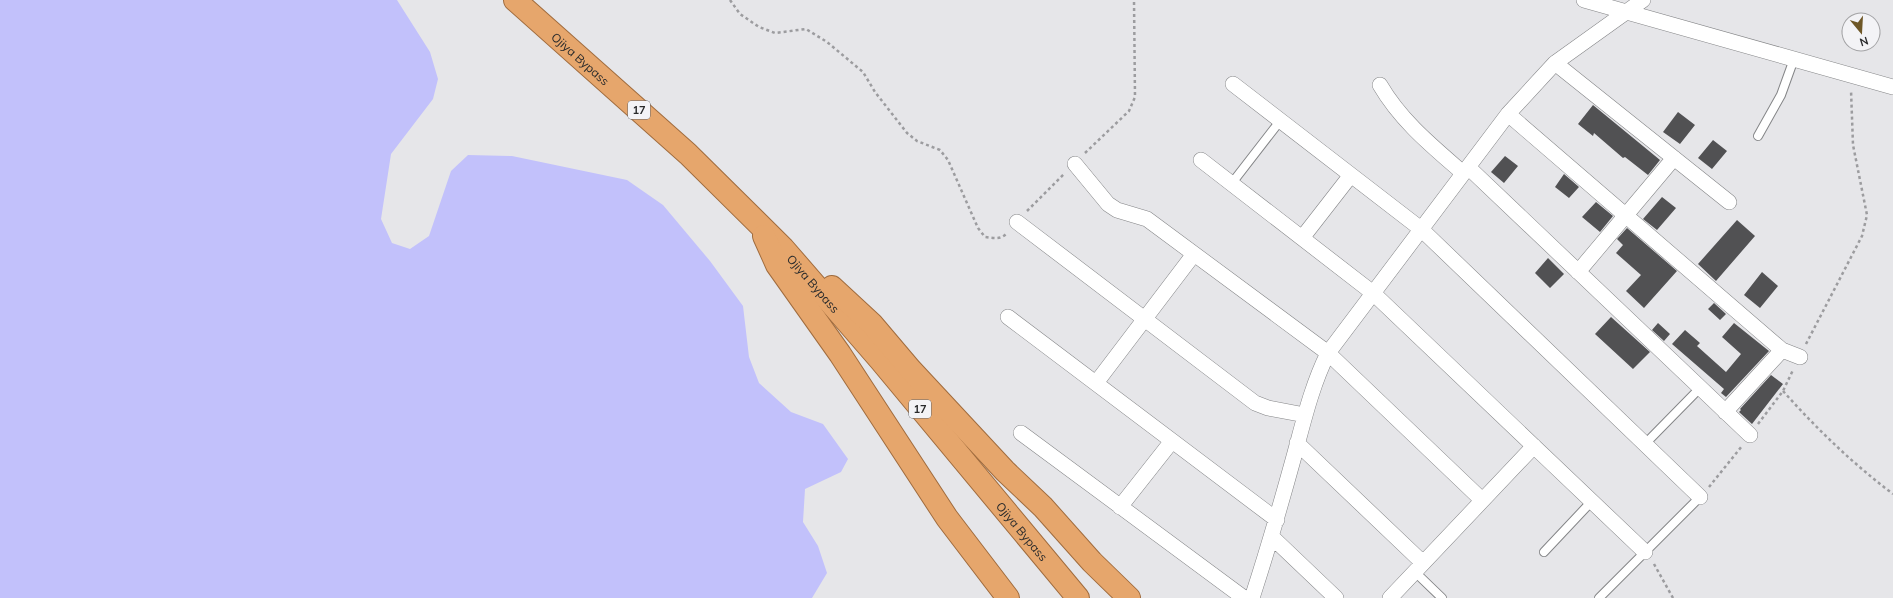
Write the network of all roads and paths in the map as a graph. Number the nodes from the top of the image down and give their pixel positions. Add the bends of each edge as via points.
1 (515, 0) edge
2 (730, 0) edge
3 (1134, 0) edge
4 (1584, 0) edge
5 (1642, 0) edge
6 (1626, 12) junction
7 (1794, 59) junction
8 (1555, 63) junction
9 (1848, 74) junction
10 (1233, 84) dead end
11 (1380, 85) dead end
12 (1893, 86) edge
13 (1508, 114) junction
14 (1280, 120) junction
15 (1758, 136) dead end
16 (1674, 158) junction
17 (1202, 160) dead end
18 (1075, 164) junction
19 (1465, 170) junction
20 (1351, 175) junction
21 (1232, 184) junction
22 (1729, 202) dead end
23 (1625, 214) junction
24 (1017, 222) junction
25 (759, 223) junction
26 (1421, 229) junction
27 (1302, 238) junction
28 (783, 248) junction
29 (1194, 254) junction
30 (1578, 272) junction
31 (1373, 293) junction
32 (1008, 317) dead end
33 (1144, 319) junction
34 (1782, 350) junction
35 (1328, 354) junction
36 (1800, 356) junction
37 (1096, 383) junction
38 (1700, 388) junction
39 (1783, 391) junction
40 (1725, 412) junction
41 (1305, 415) junction
42 (1021, 433) dead end
43 (1750, 435) junction
44 (1172, 441) junction
45 (1297, 443) junction
46 (1645, 444) junction
47 (1534, 446) junction
48 (1893, 494) edge
49 (1700, 497) junction
50 (1482, 500) junction
51 (1592, 501) junction
52 (1120, 506) junction
53 (1277, 520) junction
54 (1272, 537) junction
55 (1544, 552) dead end
56 (1645, 552) junction
57 (1419, 567) junction
58 (1008, 598) edge
59 (1078, 598) edge
60 (1129, 598) edge
61 (1244, 598) edge
62 (1252, 598) edge
63 (1336, 598) edge
64 (1390, 598) edge
65 (1442, 598) edge
66 (1599, 598) edge
67 (1673, 598) edge

1 - 25 highway, Ojiya Bypass / 17 via 688,154
2 - 24 path via 740,14 759,27 775,33 806,30 828,42 863,72 907,133 917,141 940,150 948,160 978,228 985,237 995,239 1004,236
3 - 18 path via 1135,97 1129,112
4 - 6 street
5 - 6 street
6 - 7 street
6 - 8 street
7 - 9 street
7 - 15 lane via 1781,95
8 - 13 street
8 - 16 street
9 - 12 street
9 - 36 path via 1853,145 1867,215 1862,236
10 - 14 street
11 - 19 street via 1415,132
13 - 19 street
13 - 23 street
14 - 20 street
14 - 21 lane
16 - 22 street
16 - 23 street
17 - 21 street
18 - 24 path
18 - 29 street via 1108,204 1117,210 1147,219
19 - 26 street
19 - 30 street
20 - 26 street
20 - 27 street
21 - 27 street
23 - 30 street
23 - 34 street
24 - 33 street
25 - 28 highway, Ojiya Bypass / 17
25 - 58 highway via 777,265 840,354 947,518
26 - 31 street
26 - 46 street
27 - 31 street
28 - 59 highway, Ojiya Bypass / 17
28 - 60 highway via 872,324 1005,471 1043,507 1092,562
29 - 33 street
29 - 35 street
30 - 38 street
31 - 35 street
31 - 47 street
32 - 37 street
33 - 37 street
33 - 41 street via 1255,404
34 - 36 street
34 - 40 street
35 - 41 street via 1319,370
35 - 50 street
36 - 39 path
37 - 44 street
38 - 40 street
38 - 46 lane
39 - 43 path
39 - 48 path via 1859,468
40 - 43 street
41 - 45 street
42 - 52 street
43 - 49 path
44 - 52 street
44 - 53 street
45 - 53 street
45 - 57 street
46 - 49 street
47 - 50 street
47 - 51 street
49 - 56 lane
50 - 57 street
51 - 55 lane
51 - 56 street
52 - 61 street
53 - 54 street
54 - 62 street
54 - 63 street
56 - 66 lane
56 - 67 path via 1656,565
57 - 64 street
57 - 65 lane

